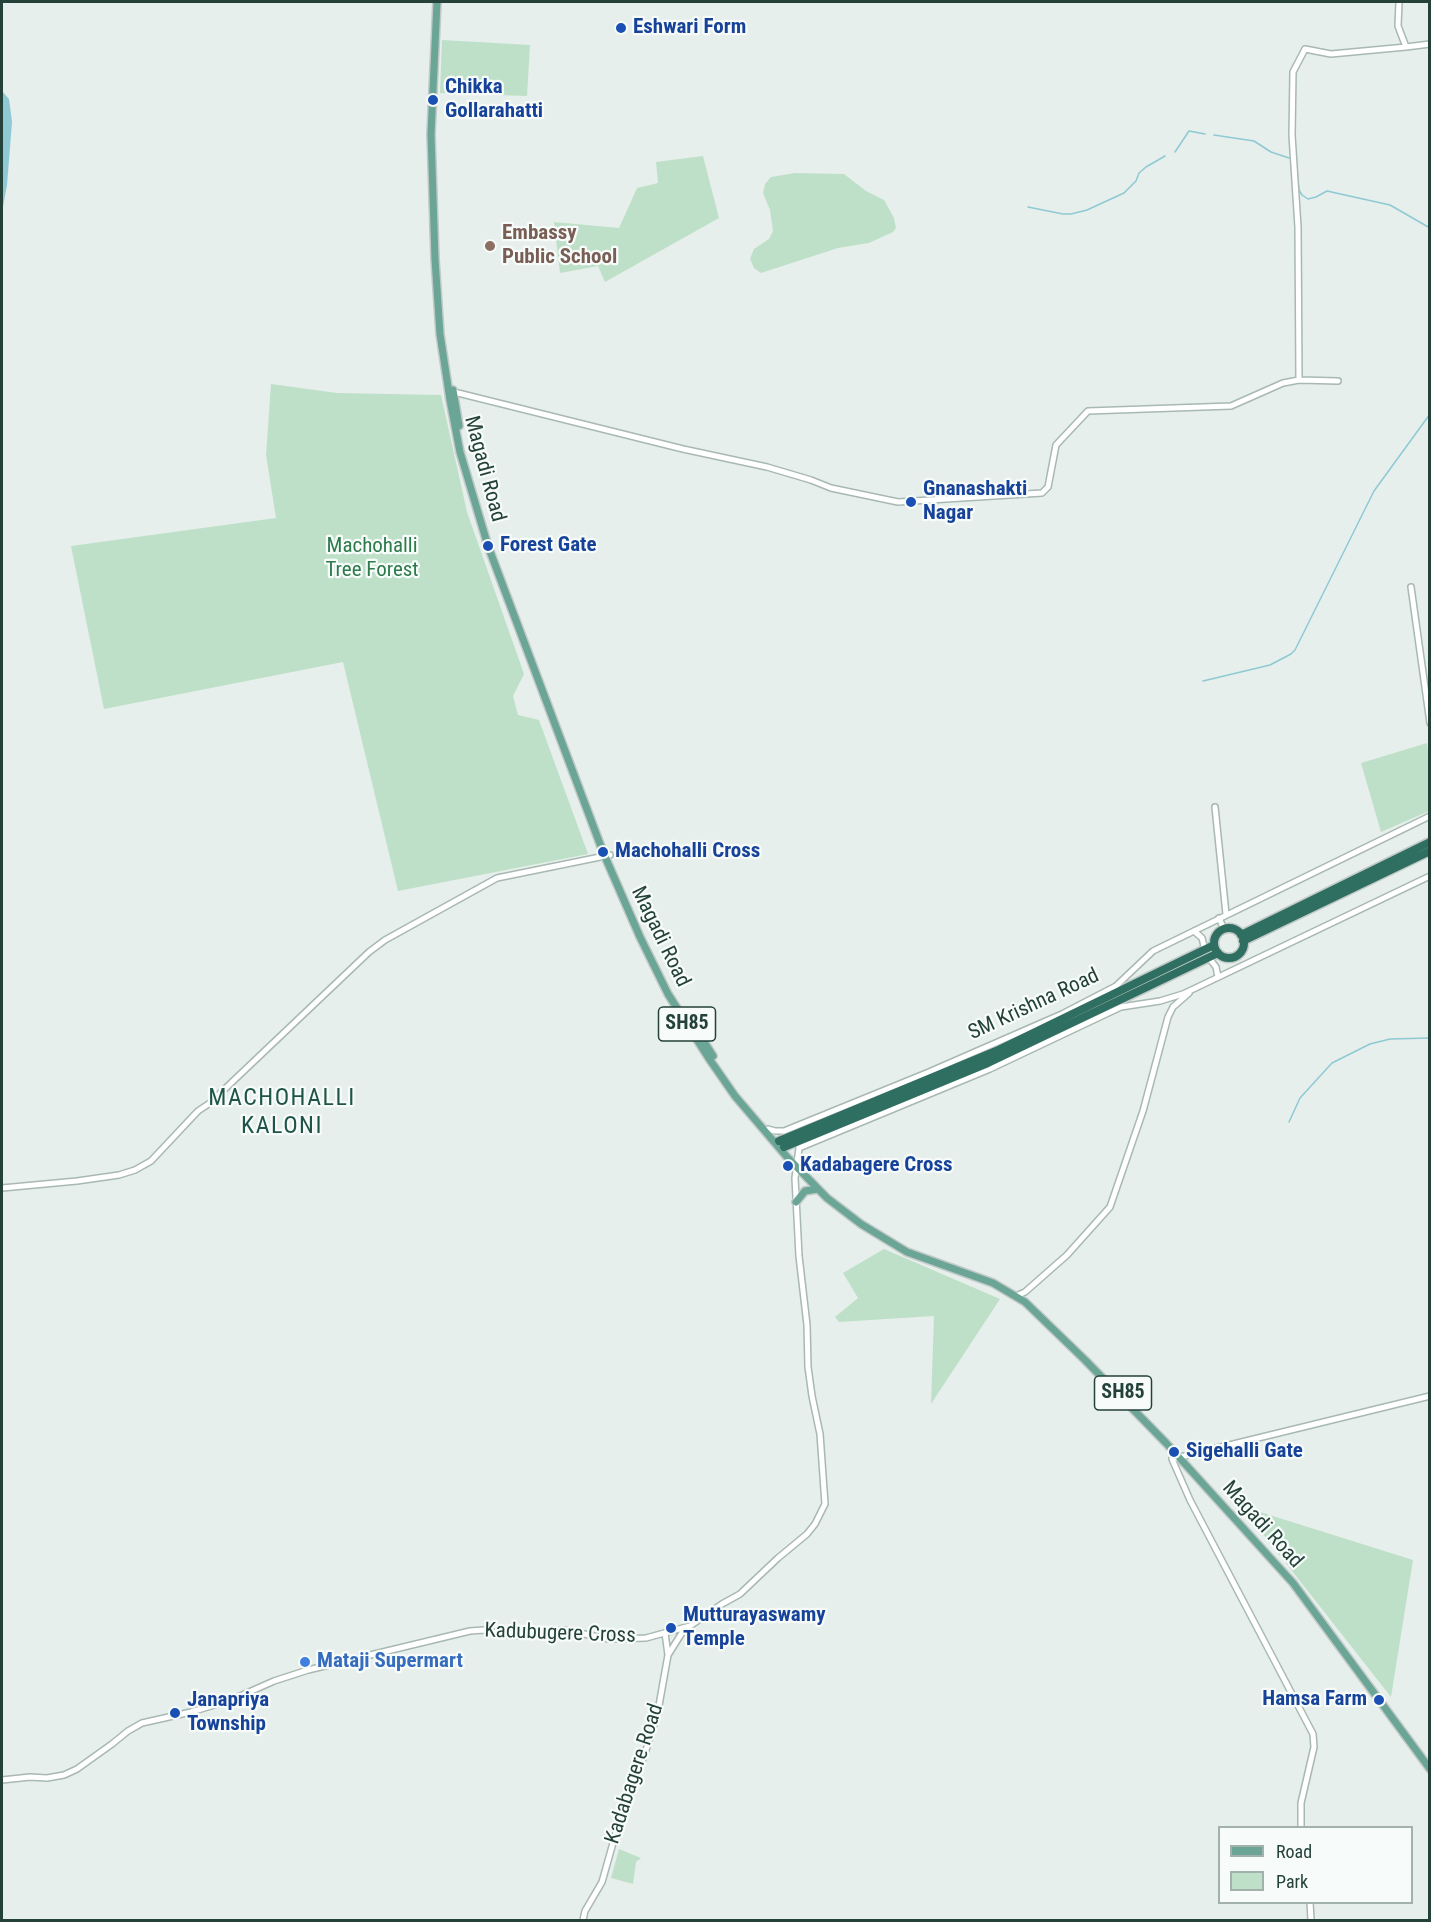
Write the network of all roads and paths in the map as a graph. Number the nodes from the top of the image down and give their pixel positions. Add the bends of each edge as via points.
1 (437, 2) edge
2 (442, 2) edge
3 (1399, 2) edge
4 (1430, 44) edge
5 (1406, 47) junction
6 (1299, 381) junction
7 (1338, 381) dead end
8 (451, 391) junction
9 (1411, 587) dead end
10 (1430, 723) edge
11 (1215, 807) dead end
12 (1430, 816) edge
13 (1430, 842) edge
14 (1430, 850) edge
15 (608, 856) junction
16 (1430, 876) edge
17 (1358, 881) junction
18 (1226, 914) junction
19 (1219, 918) junction
20 (1224, 929) junction
21 (1194, 931) junction
22 (1242, 938) junction
23 (1211, 951) junction
24 (1218, 977) junction
25 (1195, 988) junction
26 (1002, 1052) junction
27 (987, 1059) junction
28 (768, 1129) junction
29 (782, 1144) junction
30 (796, 1164) junction
31 (2, 1188) edge
32 (818, 1189) junction
33 (796, 1202) junction
34 (1018, 1295) junction
35 (1430, 1396) edge
36 (1180, 1456) junction
37 (685, 1628) junction
38 (665, 1633) junction
39 (668, 1657) junction
40 (1430, 1761) edge
41 (1430, 1769) edge
42 (2, 1780) edge
43 (1301, 1826) edge
44 (1310, 1904) edge
45 (583, 1920) edge
46 (1311, 1920) edge

1 - 8 main road, Magadi Road / SH85 via 431,174 440,334
2 - 8 main road, Magadi Road / SH85 via 436,185
3 - 5 street via 1398,26
4 - 5 street
5 - 6 street via 1331,54 1305,49 1293,72
6 - 7 street
6 - 8 street via 1273,386 1231,406 1088,411 1056,445 1048,487 1042,493 911,502 831,488 767,467
8 - 15 main road, Magadi Road / SH85 via 460,452 488,546
9 - 10 street
11 - 18 street
12 - 18 street, SM Krishna Road
13 - 17 highway
14 - 17 highway
15 - 28 main road, Magadi Road / SH85 via 673,993 728,1078
15 - 30 main road, Magadi Road / SH85 via 668,994 735,1096
15 - 31 street via 497,878 385,940 198,1111 151,1161 135,1170 77,1181
16 - 24 street, SM Krishna Road
17 - 22 highway
18 - 19 street, SM Krishna Road
19 - 20 street
19 - 21 street, SM Krishna Road
20 - 22 highway via 1234,930
20 - 23 highway via 1215,937
21 - 23 street
21 - 26 street, SM Krishna Road via 1153,951 1114,988 1062,1014
22 - 23 highway via 1242,950 1235,957
23 - 24 street
23 - 26 highway, SM Krishna Road
24 - 25 street, SM Krishna Road
25 - 26 street, SM Krishna Road via 1166,1000 1121,1007
25 - 34 street via 1167,1017 1143,1111 1110,1207 1067,1255
26 - 27 highway, SM Krishna Road
26 - 27 street, SM Krishna Road
27 - 28 street, SM Krishna Road via 784,1131
27 - 29 highway, SM Krishna Road
27 - 30 street, SM Krishna Road via 800,1148
28 - 29 main road, Magadi Road / SH85
29 - 30 main road, Magadi Road / SH85
30 - 32 main road, Magadi Road / SH85
30 - 33 street, Kadubugere Cross
30 - 34 main road, Magadi Road / SH85 via 830,1196 904,1245 995,1280
32 - 33 main road via 805,1191
32 - 34 main road, Magadi Road / SH85 via 861,1224 907,1252
33 - 37 street, Kadubugere Cross via 808,1367 820,1434 825,1503 815,1524 755,1582
34 - 36 main road, Magadi Road / SH85
35 - 36 street
36 - 40 main road, Magadi Road / SH85 via 1297,1581
36 - 41 main road, Magadi Road / SH85 via 1293,1583
36 - 43 street via 1172,1459 1190,1500 1313,1734
37 - 38 street, Kadubugere Cross
37 - 39 street, Kadabagere Road
38 - 39 street
38 - 42 street, Kadubugere Cross via 609,1639 564,1630 521,1636 484,1630 441,1637 308,1670 231,1700 142,1723 64,1775
39 - 45 street, Kadabagere Road via 647,1747 622,1811 602,1881
44 - 46 street

